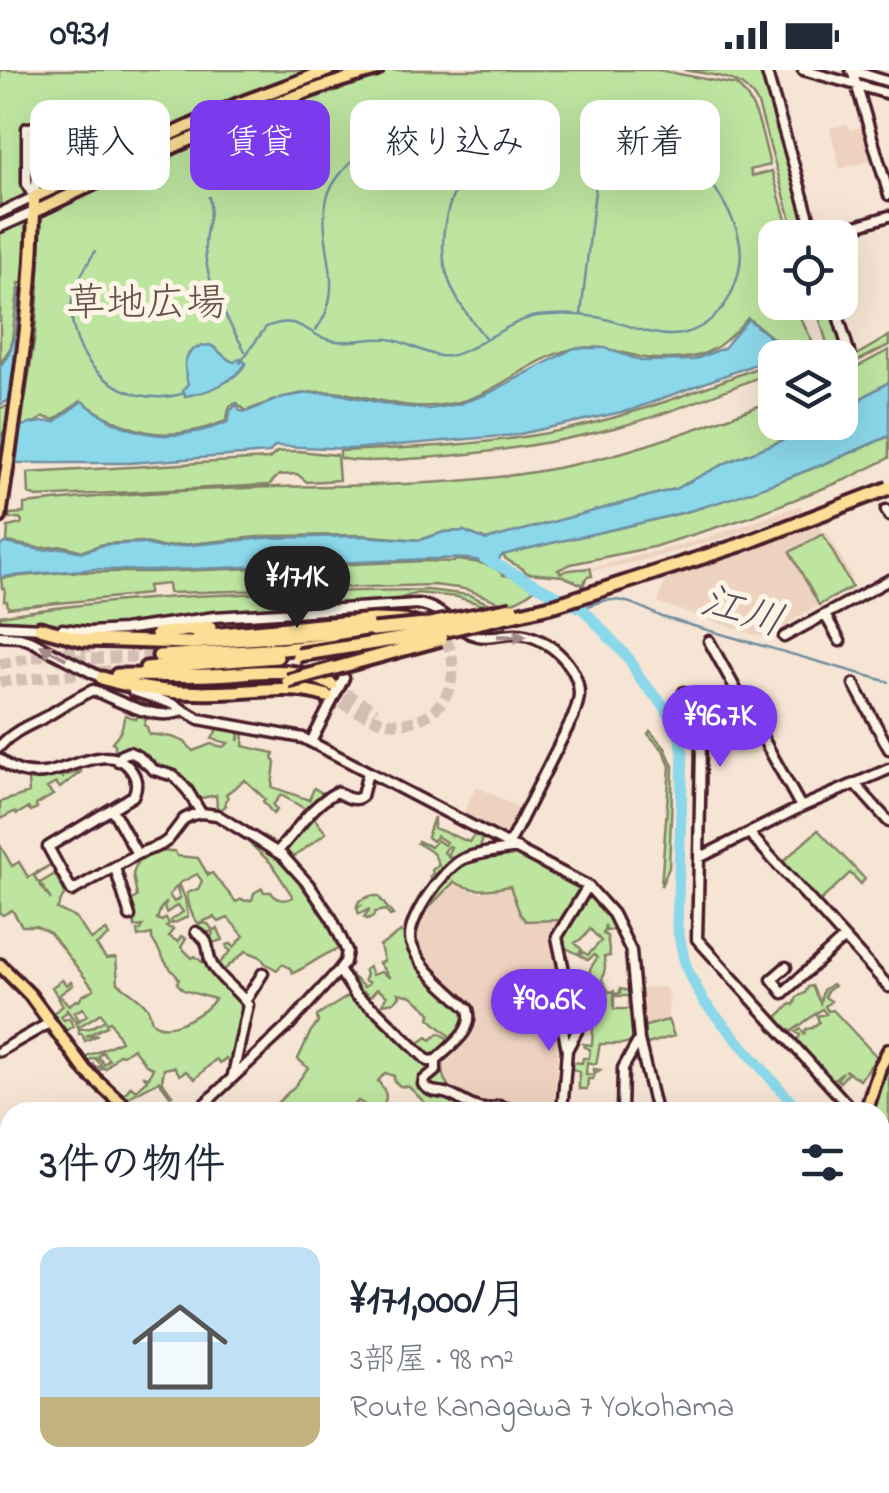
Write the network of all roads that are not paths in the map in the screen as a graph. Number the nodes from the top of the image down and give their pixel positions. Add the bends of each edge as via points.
1 (329, 70) edge
2 (377, 70) edge
3 (766, 70) edge
4 (803, 70) edge
5 (852, 70) edge
6 (889, 82) edge
7 (856, 84) junction
8 (889, 94) edge
9 (889, 196) edge
10 (34, 197) junction
11 (0, 212) edge
12 (34, 212) junction
13 (889, 216) edge
14 (811, 220) edge
15 (858, 225) edge
16 (0, 228) edge
17 (889, 487) edge
18 (0, 517) edge
19 (889, 580) edge
20 (555, 603) junction
21 (824, 615) junction
22 (0, 626) edge
23 (40, 628) junction
24 (157, 634) dead end
25 (374, 634) junction
26 (0, 636) edge
27 (784, 637) dead end
28 (144, 641) junction
29 (709, 641) dead end
30 (840, 641) dead end
31 (159, 656) tunnel mouth
32 (102, 678) junction
33 (854, 684) dead end
34 (334, 686) junction
35 (166, 692) junction
36 (684, 692) dead end
37 (183, 710) junction
38 (312, 742) junction
39 (0, 746) edge
40 (889, 748) edge
41 (0, 758) edge
42 (118, 761) junction
43 (889, 770) edge
44 (368, 772) junction
45 (855, 784) junction
46 (801, 808) junction
47 (112, 809) junction
48 (201, 813) junction
49 (889, 822) edge
50 (749, 834) junction
51 (513, 846) junction
52 (277, 852) junction
53 (138, 854) junction
54 (699, 858) junction
55 (115, 868) junction
56 (588, 886) junction
57 (130, 916) dead end
58 (196, 932) dead end
59 (844, 938) junction
60 (0, 964) edge
61 (786, 967) dead end
62 (339, 970) junction
63 (263, 973) dead end
64 (889, 988) edge
65 (556, 994) dead end
66 (246, 1000) junction
67 (51, 1022) junction
68 (640, 1040) junction
69 (568, 1050) junction
70 (889, 1050) edge
71 (0, 1051) edge
72 (436, 1060) junction
73 (232, 1078) junction
74 (118, 1102) edge
75 (207, 1102) edge
76 (462, 1102) edge
77 (563, 1102) edge
78 (622, 1102) edge
79 (653, 1102) edge
80 (845, 1102) edge
81 (869, 1102) edge

1 - 10 main road
2 - 12 main road via 243,116
3 - 14 street
4 - 7 street
5 - 6 street
5 - 7 street
7 - 8 street
7 - 9 street
10 - 10 street via 27,185 27,128 37,128
10 - 11 street
10 - 12 main road
12 - 16 street
12 - 18 main road via 28,328
13 - 15 street
17 - 20 highway, bridge via 797,525
19 - 21 street
20 - 25 highway, bridge
20 - 34 highway, bridge via 298,655 117,673 291,671
20 - 35 highway, bridge via 288,681
21 - 27 street
21 - 30 street
22 - 23 street
23 - 28 highway via 84,640
23 -> 51 street via 123,630 416,604 472,634 539,639 570,668 579,693
24 - 28 highway via 389,613 424,620 442,641 420,626 386,620
25 - 28 highway
25 - 31 highway via 283,650
32 -> 26 street via 31,641
29 - 46 street
32 - 35 highway
32 - 37 street
33 - 40 street
34 - 35 highway
34 - 38 street
36 - 54 street via 702,744
37 - 38 street
37 - 39 street via 172,716 142,710 93,690
38 - 44 street
41 - 42 street via 14,770 38,773 102,757
42 - 47 street via 135,776 136,792
42 - 48 street via 129,752 174,776
43 - 45 street
44 - 51 street
44 - 52 street via 359,799 331,794
45 - 46 street
45 - 49 street
46 - 50 street
47 - 53 street
47 - 55 street via 48,850 72,891
48 - 52 street via 217,815
48 - 53 street via 184,820 161,845
50 - 54 street
50 - 59 street
51 - 56 street
51 - 72 street via 451,866 414,917 416,954 471,1016
52 - 62 street via 340,934 347,958
53 - 55 street
54 - 80 street via 697,939
55 - 57 street
56 - 68 street via 614,914 629,946
56 - 69 street via 558,937 571,1004 580,1010
58 - 66 street via 206,940 213,967
59 - 61 street via 783,992 772,980
59 - 64 street
60 - 67 main road
62 - 72 street via 356,996 428,1061
62 - 73 street
63 - 66 street
65 - 69 street
66 - 73 street
67 - 71 street
67 - 74 main road
68 - 78 street via 623,1068
68 - 79 street
69 - 77 street
70 - 81 main road
72 - 76 street via 423,1084
73 - 75 street

